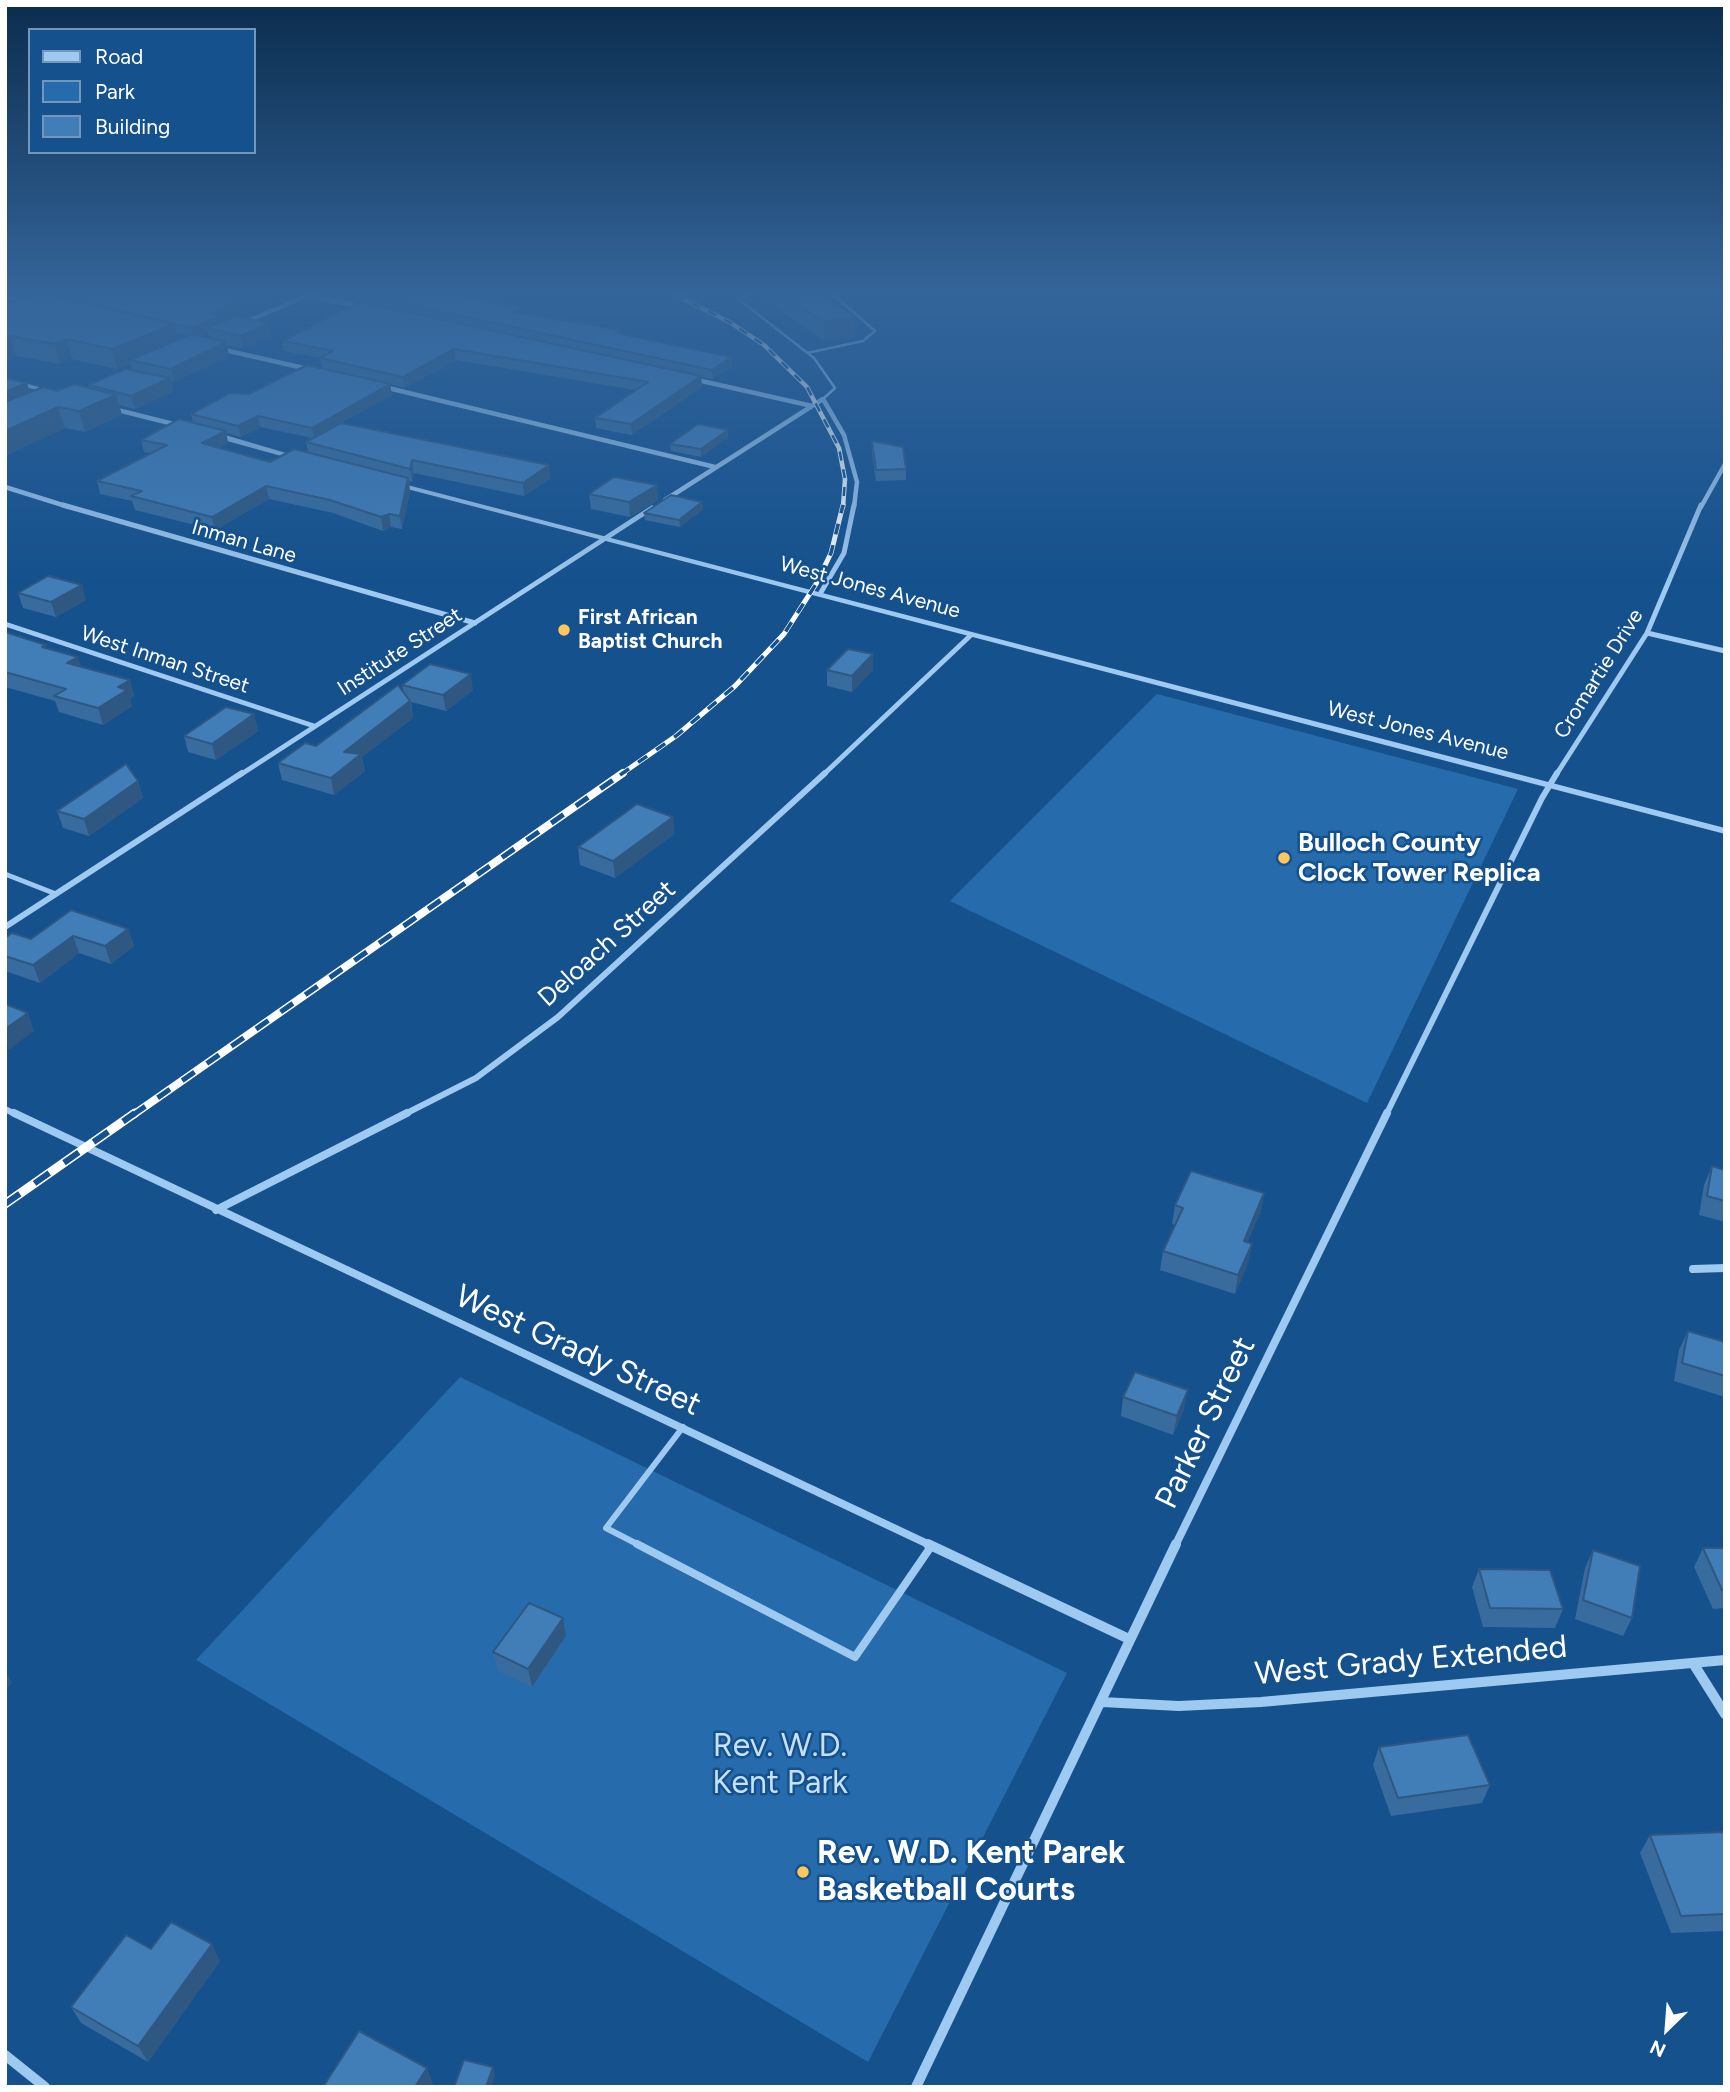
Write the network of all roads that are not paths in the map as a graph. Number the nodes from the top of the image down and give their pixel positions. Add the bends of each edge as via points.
1 (54, 393) edge
2 (407, 393) edge
3 (757, 393) edge
4 (830, 393) edge
5 (67, 396) edge
6 (823, 399) junction
7 (94, 403) edge
8 (812, 405) junction
9 (188, 428) edge
10 (201, 432) edge
11 (309, 460) edge
12 (1725, 464) edge
13 (715, 467) junction
14 (390, 482) edge
15 (5, 487) edge
16 (605, 539) junction
17 (820, 594) junction
18 (475, 623) junction
19 (5, 624) edge
20 (1647, 633) junction
21 (971, 635) junction
22 (1725, 651) edge
23 (314, 726) junction
24 (1549, 785) junction
25 (1725, 831) edge
26 (5, 874) edge
27 (56, 894) junction
28 (5, 927) edge
29 (5, 1110) edge
30 (216, 1210) junction
31 (1725, 1268) edge
32 (1693, 1269) dead end
33 (683, 1427) junction
34 (930, 1548) junction
35 (1129, 1639) junction
36 (1725, 1660) edge
37 (1693, 1663) junction
38 (1102, 1702) junction
39 (1725, 1714) edge
40 (5, 2055) edge
41 (45, 2087) edge
42 (916, 2087) edge

1 - 5 street
2 - 13 street
3 - 8 street
4 - 6 lane
6 - 8 street, Institute Street
6 - 17 street via 844,435 857,482 844,553
7 - 9 street
8 - 13 street, Institute Street
10 - 11 street
12 - 20 street, Cromartie Drive via 1705,497
13 - 16 street, Institute Street
14 - 16 street, West Jones Avenue
15 - 18 street, Inman Lane
16 - 17 street, West Jones Avenue
16 - 18 street, Institute Street
17 - 21 street, West Jones Avenue
18 - 23 street, Institute Street
19 - 23 street, West Inman Street
20 - 22 street
20 - 24 street, Cromartie Drive
21 - 24 street, West Jones Avenue
21 - 30 street, Deloach Street via 558,1017 476,1078
23 - 27 street, Institute Street
24 - 25 street, West Jones Avenue
24 - 35 street, Parker Street
26 - 27 lane
27 - 28 street, Institute Street
29 - 30 street, West Grady Street
30 - 33 street, West Grady Street
31 - 32 street
33 - 34 street, West Grady Street
33 - 34 lane via 606,1528 855,1657
34 - 35 street, West Grady Street
35 - 38 street, Parker Street
36 - 37 street, West Grady Extended
37 - 38 street, West Grady Extended via 1261,1702 1179,1706
37 - 39 street
38 - 42 street, Parker Street
40 - 41 street

